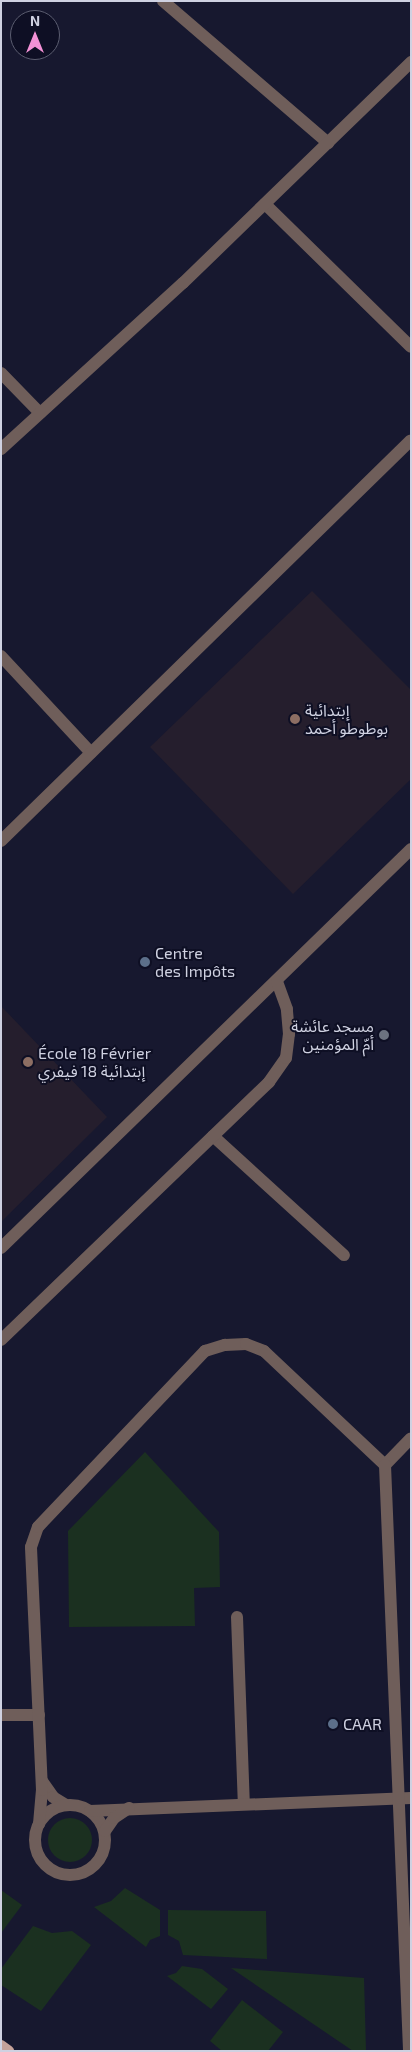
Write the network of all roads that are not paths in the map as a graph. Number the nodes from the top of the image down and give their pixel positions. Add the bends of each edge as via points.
1 (163, 1) edge
2 (411, 62) edge
3 (328, 143) junction
4 (265, 204) junction
5 (411, 347) edge
6 (1, 373) edge
7 (40, 413) junction
8 (411, 440) edge
9 (1, 449) edge
10 (1, 656) edge
11 (91, 753) junction
12 (1, 841) edge
13 (411, 849) edge
14 (277, 982) junction
15 (212, 1136) junction
16 (1, 1248) edge
17 (344, 1256) dead end
18 (1, 1340) edge
19 (411, 1438) edge
20 (386, 1465) junction
21 (238, 1616) dead end
22 (1, 1715) edge
23 (39, 1715) junction
24 (41, 1778) junction
25 (405, 1798) edge
26 (244, 1804) junction
27 (66, 1805) junction
28 (128, 1808) junction
29 (90, 1811) junction
30 (39, 1824) junction
31 (105, 1831) junction
32 (1, 2046) edge
33 (8, 2051) edge
34 (409, 2051) edge

1 - 3 street
2 - 3 street
3 - 4 street
4 - 5 street
4 - 7 street
6 - 7 street
7 - 9 street
8 - 11 street
10 - 11 street
11 - 12 street
13 - 14 street
14 - 15 street via 286,1009 289,1034 286,1058 269,1082
14 - 16 street
15 - 17 street
15 - 18 street
19 - 20 street
20 - 23 street via 264,1351 246,1344 225,1345 205,1351 38,1528 31,1548
20 - 25 street
21 - 26 street
22 - 23 street
23 - 24 street
24 - 27 street via 53,1797
24 - 30 street
25 - 26 street
25 - 34 street
26 - 28 street
27 - 29 street
27 - 30 street via 50,1811
28 - 29 street
28 - 31 street via 114,1818
29 - 31 street
30 - 31 street via 35,1840 39,1857 50,1869 66,1875 83,1873 97,1863 105,1848
32 - 33 main road

